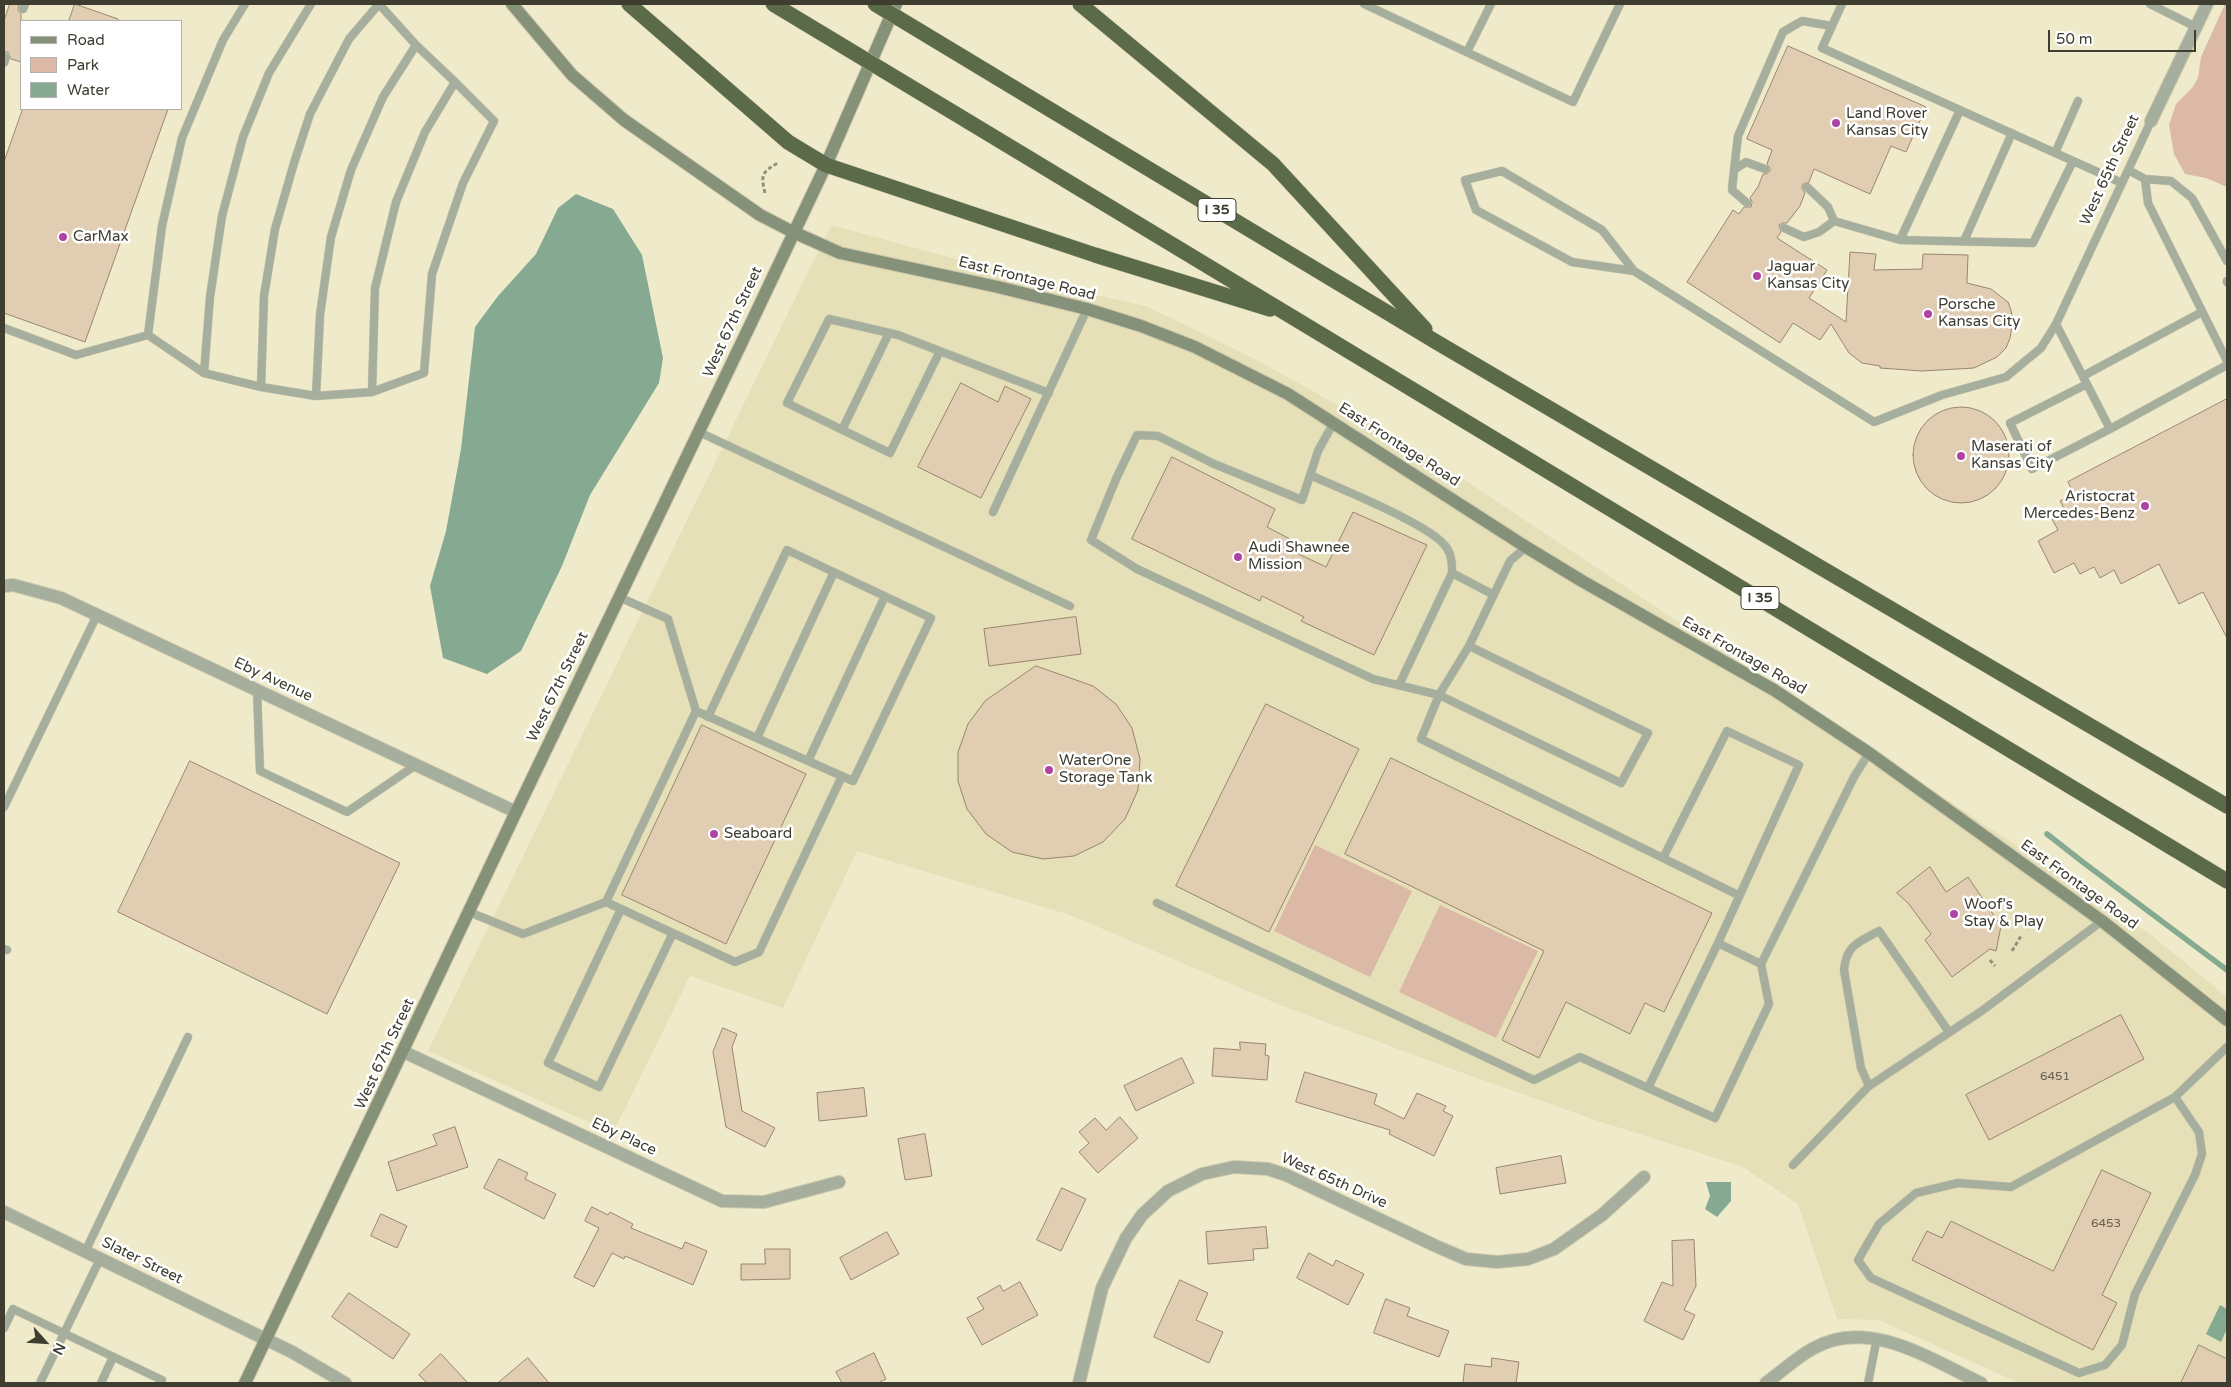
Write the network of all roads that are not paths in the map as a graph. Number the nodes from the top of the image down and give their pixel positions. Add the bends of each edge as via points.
1 (245, 4) edge
2 (311, 4) edge
3 (379, 4) edge
4 (512, 4) edge
5 (629, 4) edge
6 (773, 4) edge
7 (875, 4) edge
8 (896, 4) edge
9 (1080, 4) edge
10 (1364, 4) edge
11 (1491, 4) edge
12 (1620, 4) edge
13 (1842, 4) edge
14 (2152, 4) edge
15 (2207, 4) edge
16 (1832, 26) junction
17 (2196, 27) junction
18 (416, 45) junction
19 (1467, 52) junction
20 (455, 82) junction
21 (2078, 101) dead end
22 (1960, 110) junction
23 (2151, 121) joint
24 (2012, 134) junction
25 (2055, 153) junction
26 (2073, 161) junction
27 (826, 165) junction
28 (1765, 169) dead end
29 (1734, 170) junction
30 (2128, 170) junction
31 (2145, 179) junction
32 (2122, 183) junction
33 (1807, 187) dead end
34 (1747, 203) dead end
35 (1834, 221) junction
36 (1784, 228) dead end
37 (793, 232) junction
38 (1900, 240) junction
39 (1964, 242) junction
40 (2227, 261) edge
41 (1634, 271) junction
42 (1087, 309) junction
43 (2202, 312) junction
44 (1292, 316) junction
45 (2056, 324) junction
46 (4, 328) edge
47 (889, 333) junction
48 (148, 335) junction
49 (1438, 343) junction
50 (940, 351) junction
51 (2227, 361) edge
52 (2227, 366) edge
53 (204, 372) junction
54 (2083, 376) junction
55 (2086, 384) junction
56 (261, 387) junction
57 (372, 392) junction
58 (1049, 392) junction
59 (316, 396) junction
60 (1334, 422) junction
61 (2110, 429) junction
62 (842, 430) junction
63 (699, 432) junction
64 (1310, 475) junction
65 (992, 512) dead end
66 (1526, 547) junction
67 (834, 572) junction
68 (1452, 573) junction
69 (8, 586) edge
70 (1494, 595) junction
71 (885, 596) junction
72 (619, 597) junction
73 (1070, 606) dead end
74 (97, 615) junction
75 (1469, 646) junction
76 (1399, 685) junction
77 (257, 691) junction
78 (1439, 695) junction
79 (696, 711) junction
80 (708, 717) junction
81 (757, 738) junction
82 (1870, 753) junction
83 (808, 761) junction
84 (416, 766) junction
85 (842, 776) junction
86 (2227, 806) edge
87 (4, 807) edge
88 (516, 812) junction
89 (1663, 858) junction
90 (2227, 881) edge
91 (1738, 895) junction
92 (606, 902) junction
93 (1156, 903) dead end
94 (621, 909) junction
95 (469, 912) junction
96 (2102, 921) junction
97 (673, 933) junction
98 (1718, 944) junction
99 (1761, 964) junction
100 (2227, 1020) edge
101 (1949, 1032) junction
102 (188, 1037) dead end
103 (2227, 1047) edge
104 (404, 1052) junction
105 (1868, 1086) junction
106 (1648, 1088) junction
107 (2175, 1097) junction
108 (1792, 1165) dead end
109 (1644, 1177) dead end
110 (840, 1182) dead end
111 (4, 1212) edge
112 (85, 1252) junction
113 (100, 1259) junction
114 (4, 1328) edge
115 (64, 1334) junction
116 (1877, 1338) junction
117 (266, 1340) junction
118 (113, 1357) junction
119 (40, 1383) edge
120 (101, 1383) edge
121 (160, 1383) edge
122 (245, 1383) edge
123 (344, 1383) edge
124 (1079, 1383) edge
125 (1766, 1383) edge
126 (1868, 1383) edge
127 (1981, 1383) edge

1 - 48 lane via 223,40 182,138 162,226
2 - 53 lane via 269,73 243,137 222,216 210,297
3 - 18 lane
3 - 56 lane via 349,39 310,114 294,163 275,229 264,296
4 - 37 street, East Frontage Road via 572,75 624,120 760,215
5 - 27 highway via 788,142
6 - 44 highway, I 35, bridge
7 - 49 highway, I 35, bridge
8 - 27 street, West 67th Street
9 - 49 highway via 1272,164
10 - 19 lane
11 - 19 lane
12 - 19 lane via 1573,102
13 - 16 lane
14 - 17 lane
15 - 17 street, West 65th Street
16 - 22 lane via 1822,48
16 - 29 lane via 1802,21 1783,32 1738,136
17 - 23 street, West 65th Street
18 - 20 lane
18 - 59 lane via 383,96 351,170 332,237 320,315
20 - 57 lane via 425,132 396,202 375,288
20 - 57 lane via 494,122 463,182 432,274 424,373
21 - 25 lane
22 - 24 lane
22 - 38 lane
23 - 30 lane, West 65th Street
24 - 25 lane
24 - 39 lane
25 - 26 lane
26 - 32 lane
26 - 39 lane via 2033,243
27 - 37 street, West 67th Street
27 - 44 highway via 1095,256
28 - 29 lane via 1746,162
29 - 34 lane via 1732,190
30 - 31 lane
30 - 32 lane, West 65th Street
31 - 40 lane via 2171,181 2192,198
31 - 43 lane via 2148,202
32 - 45 lane, West 65th Street
33 - 35 lane via 1828,207
35 - 36 lane via 1819,232 1804,237
35 - 38 lane
37 - 42 street, East Frontage Road via 840,252
37 - 63 street, West 67th Street
38 - 39 lane
41 - 41 lane via 1572,262 1476,210 1465,180 1502,171 1602,230
41 - 45 lane, West 65th Street via 1874,422 1942,395 2006,377 2041,348
42 - 58 lane
42 - 60 street, East Frontage Road via 1195,347 1281,390
43 - 51 lane
43 - 54 lane
44 - 90 highway, I 35
45 - 54 lane
46 - 48 lane via 76,355
47 - 50 lane
47 - 62 lane
47 - 62 lane via 829,319 787,403
48 - 53 lane
49 - 86 highway, I 35
50 - 58 lane
50 - 62 lane via 890,453
52 - 61 lane
53 - 56 lane
54 - 55 lane
55 - 61 lane
55 - 61 lane via 2010,423 2032,468
56 - 59 lane
57 - 59 lane
58 - 65 lane
60 - 64 lane via 1318,451
60 - 66 street, East Frontage Road
63 - 72 street, West 67th Street
63 - 73 lane
64 - 68 lane via 1434,535 1446,547
64 - 76 lane via 1302,500 1212,463 1158,436 1137,435 1091,540 1137,569 1373,680
66 - 70 lane via 1510,561
66 - 82 street, East Frontage Road via 1774,690
67 - 71 lane
67 - 80 lane via 787,550
67 - 81 lane
68 - 70 lane
68 - 76 lane
69 - 74 street, Eby Avenue via 60,598
70 - 75 lane
71 - 83 lane
71 - 85 lane via 931,618 853,781
72 - 79 lane via 668,620
72 - 88 street, West 67th Street
74 - 77 street, Eby Avenue
74 - 87 lane
75 - 78 lane
75 - 78 lane via 1648,733 1621,783
76 - 78 lane
77 - 84 street, Eby Avenue
77 - 84 lane via 260,771 347,812
78 - 89 lane via 1421,739
79 - 80 lane
79 - 92 lane
80 - 81 lane
81 - 83 lane
82 - 96 street, East Frontage Road
82 - 99 lane via 1854,778
83 - 85 lane
84 - 88 street, Eby Avenue
85 - 97 lane via 759,952 735,962
88 - 95 street, West 67th Street
89 - 91 lane
89 - 91 lane via 1727,731 1799,765
91 - 98 lane
92 - 94 lane
92 - 95 lane via 523,934
93 - 106 lane via 1534,1080 1580,1057
94 - 97 lane
94 - 97 lane via 548,1063 599,1087
95 - 104 street, West 67th Street
96 - 100 street, East Frontage Road
96 - 101 lane
98 - 99 lane
98 - 106 lane
99 - 106 lane via 1769,1004 1715,1118
101 - 105 lane
101 - 105 lane via 1879,931 1852,946 1845,957 1844,970 1861,1068
102 - 112 lane
103 - 107 lane
104 - 110 street, Eby Place via 722,1201 764,1202
104 - 117 street, West 67th Street
105 - 108 lane
107 - 107 lane via 2011,1187 1958,1183 1916,1193 1879,1224 1858,1260 1871,1278 2079,1373 2104,1365 2122,1344 2135,1294 2195,1175 2202,1154 2199,1132
109 - 124 street, West 65th Drive via 1602,1216 1554,1249 1528,1259 1497,1262 1466,1259 1268,1169 1234,1167 1202,1174 1168,1192 1142,1215 1126,1238 1102,1288
111 - 112 street, Slater Street
112 - 113 street, Slater Street
113 - 115 lane
113 - 117 street, Slater Street
114 - 115 lane via 13,1309
115 - 118 lane
115 - 119 lane
116 - 125 street via 1844,1337 1813,1348
116 - 126 lane
116 - 127 street via 1898,1344
117 - 122 street, West 67th Street
117 - 123 street, Slater Street
118 - 120 lane
118 - 121 lane via 162,1380

